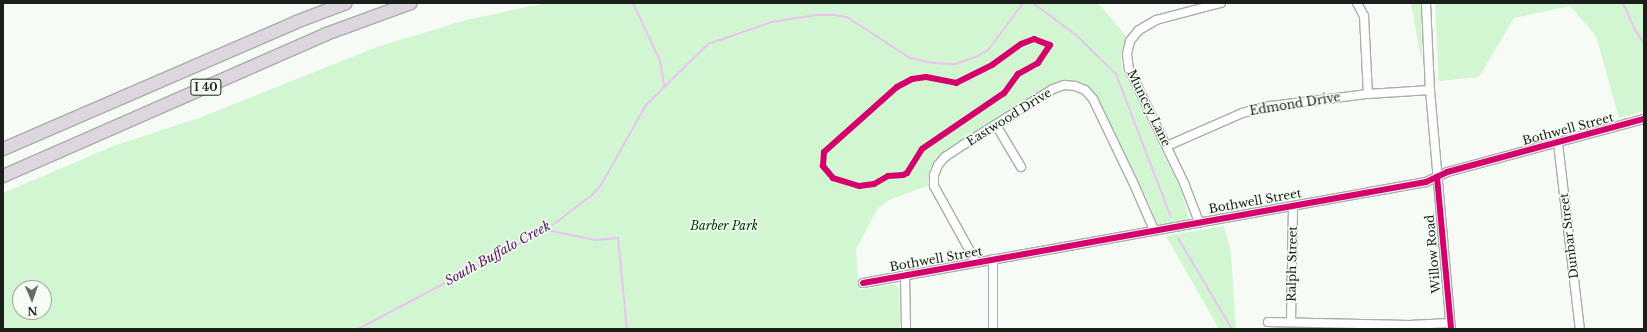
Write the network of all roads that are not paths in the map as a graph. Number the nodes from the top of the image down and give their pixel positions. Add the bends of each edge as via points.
1 (346, 3) edge
2 (411, 3) edge
3 (1221, 3) edge
4 (1357, 3) edge
5 (1426, 3) edge
6 (1430, 90) junction
7 (1368, 94) junction
8 (1644, 119) edge
9 (996, 125) junction
10 (1558, 143) junction
11 (1167, 146) junction
12 (3, 149) edge
13 (1021, 167) dead end
14 (3, 176) edge
15 (1437, 176) junction
16 (1293, 206) junction
17 (1199, 222) junction
18 (1154, 230) junction
19 (992, 259) junction
20 (976, 262) junction
21 (905, 275) junction
22 (863, 283) dead end
23 (1268, 322) dead end
24 (1291, 322) junction
25 (1450, 326) edge
26 (906, 329) edge
27 (993, 329) edge
28 (1580, 329) edge

1 - 12 highway, I 40
2 - 14 highway, I 40 via 326,34
3 - 11 street, Muncey Lane via 1156,20 1139,30 1130,41 1127,54 1129,69
4 - 7 street via 1364,16
5 - 6 street, Willow Road
6 - 7 street, Edmond Drive
6 - 15 street, Willow Road
7 - 11 street, Edmond Drive via 1271,106 1242,113
8 - 10 street, Bothwell Street
9 - 13 street
9 - 18 street, Eastwood Drive via 1053,89 1075,86 1085,90 1093,99
9 - 20 street, Eastwood Drive via 945,157 934,175 934,186
10 - 15 street, Bothwell Street
10 - 28 street, Dunbar Street
11 - 17 street, Muncey Lane
15 - 16 street, Bothwell Street via 1426,182
15 - 25 street, Willow Road
16 - 17 street, Bothwell Street
16 - 24 street, Ralph Street
17 - 18 street, Bothwell Street
18 - 19 street, Bothwell Street
19 - 20 street, Bothwell Street
19 - 27 street
20 - 21 street, Bothwell Street
21 - 22 street, Bothwell Street
21 - 26 street
23 - 24 street
24 - 25 street

